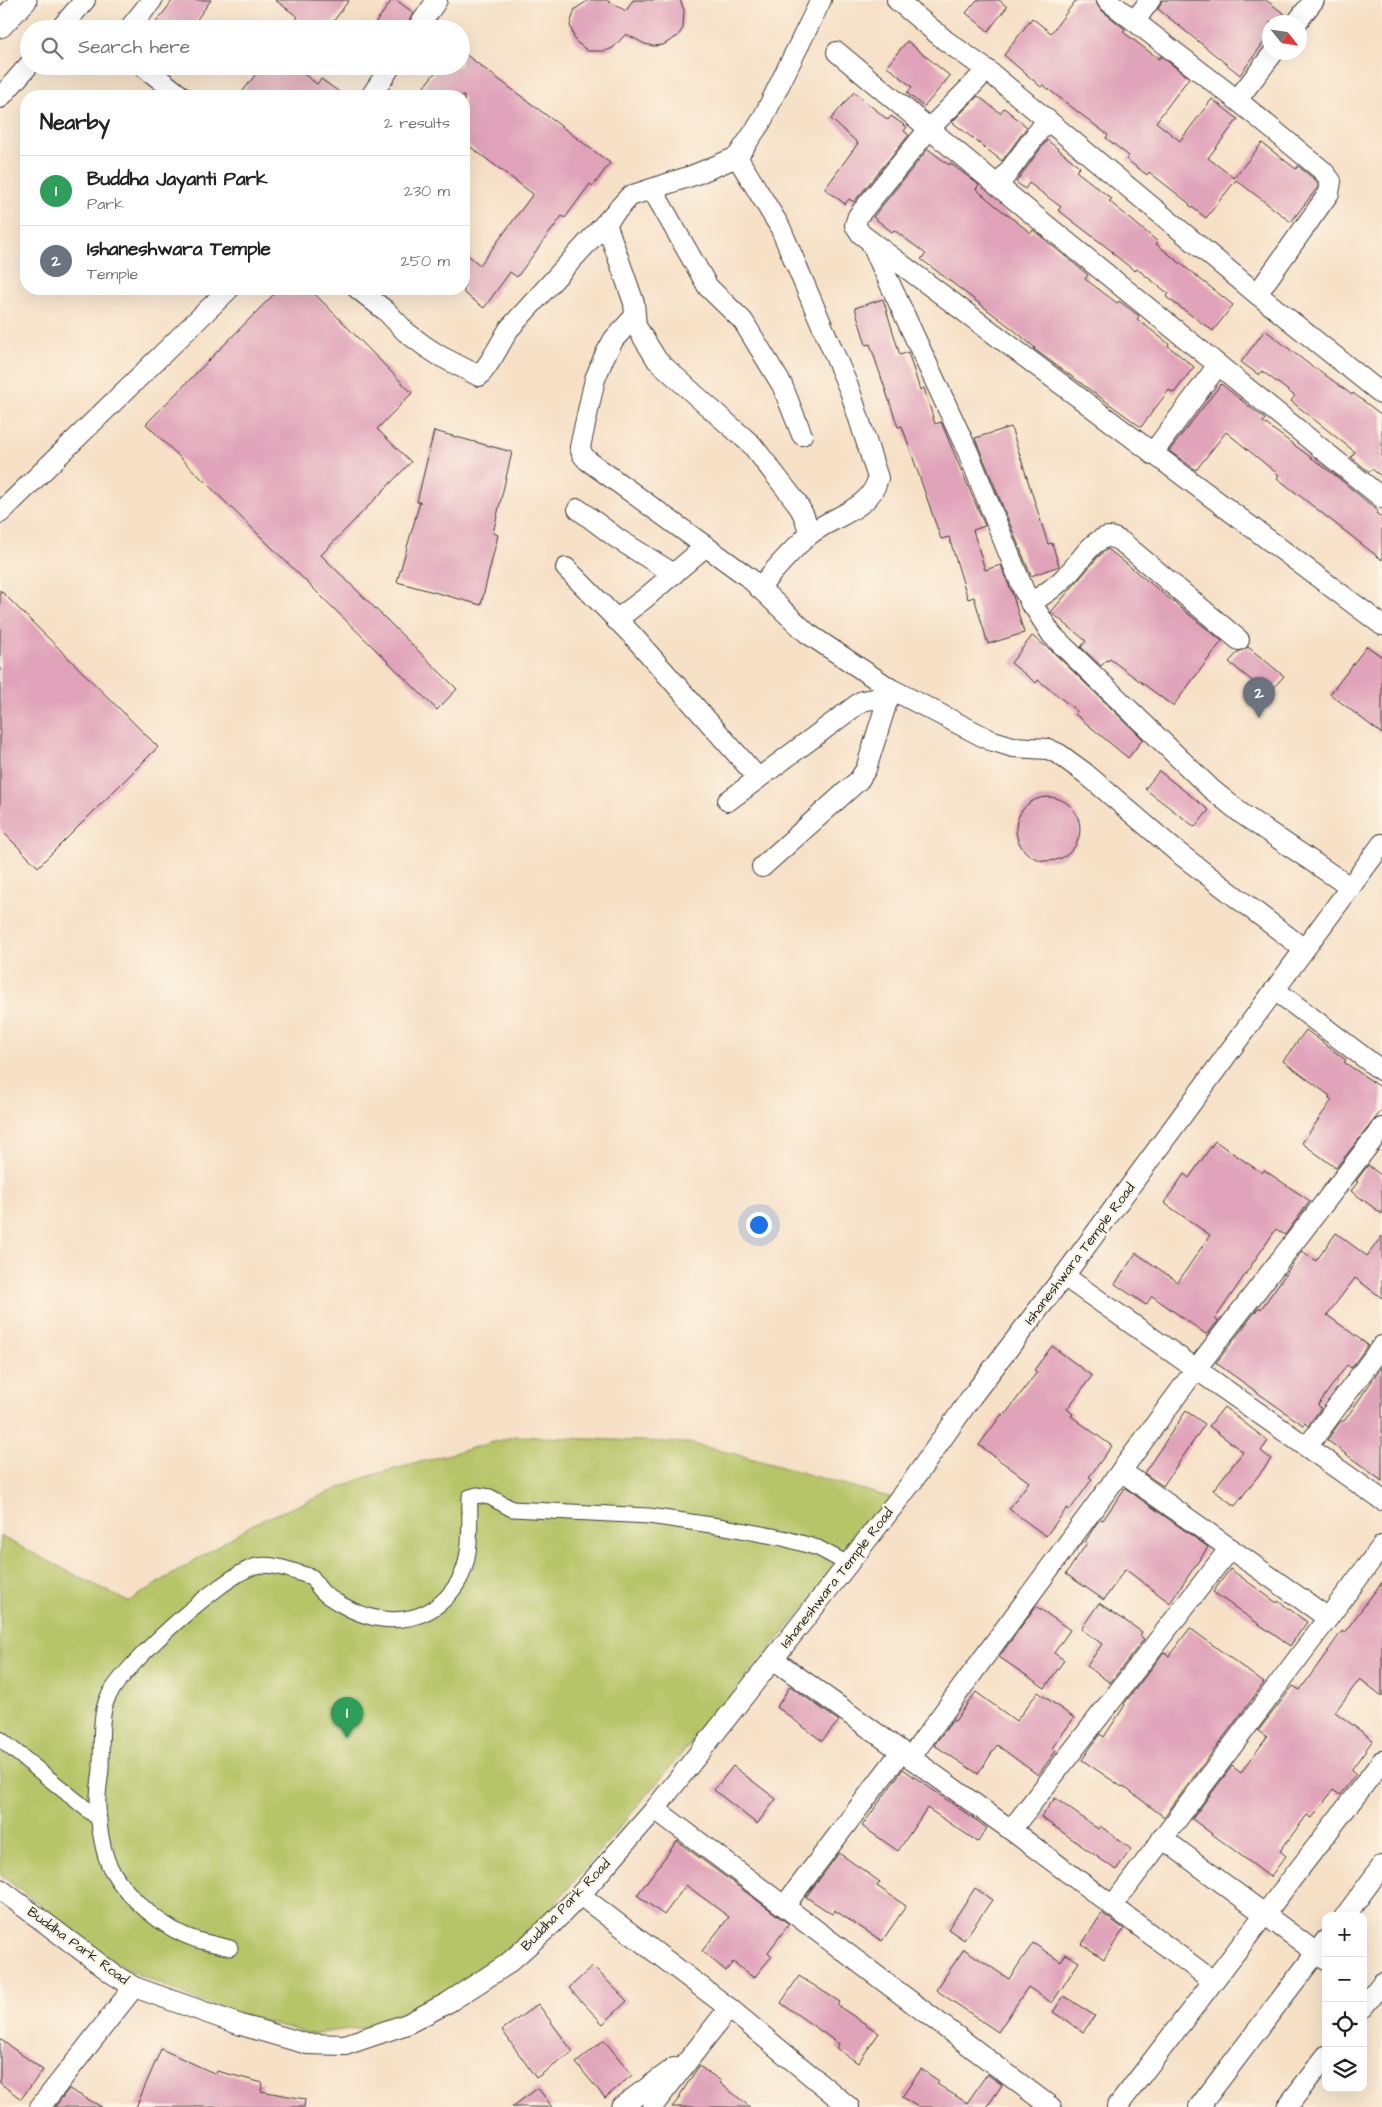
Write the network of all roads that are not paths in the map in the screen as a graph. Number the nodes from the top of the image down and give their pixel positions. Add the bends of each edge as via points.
1 (24, 0) edge
2 (85, 0) edge
3 (152, 0) edge
4 (821, 0) edge
5 (896, 0) edge
6 (1107, 0) edge
7 (1150, 0) edge
8 (1314, 0) edge
9 (432, 2) edge
10 (1302, 15) edge
11 (68, 20) edge
12 (136, 20) edge
13 (423, 20) edge
14 (1134, 21) junction
15 (0, 25) edge
16 (837, 52) dead end
17 (1268, 60) edge
18 (987, 70) junction
19 (20, 75) edge
20 (154, 75) edge
21 (386, 75) edge
22 (173, 90) edge
23 (375, 90) edge
24 (0, 98) edge
25 (1237, 100) junction
26 (1047, 120) junction
27 (929, 129) junction
28 (738, 157) junction
29 (998, 186) junction
30 (652, 189) junction
31 (606, 223) junction
32 (870, 241) junction
33 (1257, 294) junction
34 (223, 295) edge
35 (366, 295) edge
36 (635, 316) junction
37 (1218, 365) junction
38 (1382, 394) edge
39 (802, 435) dead end
40 (1152, 454) junction
41 (1382, 498) edge
42 (578, 509) dead end
43 (0, 512) edge
44 (810, 534) junction
45 (706, 546) junction
46 (566, 568) dead end
47 (674, 574) junction
48 (759, 588) junction
49 (1030, 603) junction
50 (616, 620) junction
51 (1382, 625) edge
52 (1239, 640) dead end
53 (889, 694) junction
54 (758, 778) junction
55 (728, 801) dead end
56 (1379, 855) edge
57 (762, 867) dead end
58 (1350, 887) junction
59 (1304, 949) junction
60 (1275, 990) junction
61 (1382, 1071) edge
62 (1382, 1128) edge
63 (1064, 1276) junction
64 (1382, 1346) edge
65 (1196, 1369) junction
66 (1307, 1447) junction
67 (1121, 1471) junction
68 (1382, 1500) edge
69 (1382, 1546) edge
70 (1230, 1548) junction
71 (848, 1564) junction
72 (1328, 1618) junction
73 (773, 1660) junction
74 (0, 1739) edge
75 (906, 1755) junction
76 (1382, 1762) edge
77 (655, 1809) junction
78 (99, 1819) junction
79 (1011, 1830) junction
80 (1162, 1838) junction
81 (1382, 1866) edge
82 (0, 1889) edge
83 (580, 1895) junction
84 (785, 1905) junction
85 (1113, 1905) junction
86 (1347, 1912) edge
87 (1265, 1914) junction
88 (230, 1948) dead end
89 (1322, 1950) edge
90 (1322, 1952) edge
91 (1213, 1982) junction
92 (134, 1987) junction
93 (729, 2008) junction
94 (693, 2054) junction
95 (1322, 2061) edge
96 (40, 2107) edge
97 (621, 2107) edge
98 (652, 2107) edge
99 (849, 2107) edge
100 (1051, 2107) edge
101 (1117, 2107) edge
102 (1199, 2107) edge
103 (1287, 2107) edge

1 - 15 street
2 - 11 street
3 - 12 street
4 - 28 street via 761,122
5 - 18 street
6 - 14 street
7 - 14 street
8 - 10 street
9 - 13 street
14 - 25 street
16 - 27 street
17 - 25 street
18 - 26 street
18 - 27 street
19 - 24 street
20 - 22 street
21 - 23 street
25 - 33 street via 1332,181 1329,193
26 - 29 street
26 - 33 street
27 - 29 street
27 - 32 street via 858,216 855,225
28 - 30 street
28 - 44 street via 780,227 850,391 878,478 876,489 868,499
29 - 37 street
30 - 31 street via 630,196
30 - 39 street via 708,287 748,329 782,386
31 - 35 street via 509,329 479,376 426,347
31 - 36 street via 634,303
32 - 40 street
32 - 49 street via 968,452
33 - 38 street
34 - 43 street
36 - 44 street via 636,326 657,360 752,445 797,503
36 - 45 street via 614,339 594,379 580,446 582,454
37 - 40 street
37 - 41 street
40 - 51 street
42 - 47 street
44 - 48 street
45 - 47 street
45 - 48 street
46 - 50 street
47 - 50 street
48 - 53 street via 807,633
49 - 52 street via 1055,586 1091,547 1104,537 1113,537
49 - 58 street via 1052,636 1211,790
50 - 54 street
53 - 54 street via 862,701
53 - 57 street via 866,769 859,780
53 - 59 street via 990,740 1012,747 1048,749 1059,754
54 - 55 street
56 - 58 street, Ishaneshwara Temple Road
58 - 59 street, Ishaneshwara Temple Road
59 - 60 street, Ishaneshwara Temple Road
60 - 61 street
60 - 63 street, Ishaneshwara Temple Road
62 - 65 street
63 - 65 street
63 - 71 street, Ishaneshwara Temple Road
64 - 66 street
65 - 66 street
65 - 67 street
66 - 68 street
67 - 70 street
67 - 75 street
69 - 72 street
70 - 72 street
70 - 79 street
71 - 73 street, Ishaneshwara Temple Road
71 - 78 street via 818,1548 725,1527 649,1516 512,1509 490,1497 477,1495 470,1497 466,1565 457,1584 441,1602 418,1616 397,1621 356,1613 320,1592 312,1577 270,1566 254,1567 237,1575 157,1639 107,1698 102,1718
72 - 80 street
73 - 75 street
73 - 77 street, Buddha Park Road
74 - 78 street
75 - 79 street
75 - 84 street
76 - 87 street
77 - 83 street, Buddha Park Road
77 - 84 street
78 - 88 street via 110,1868 124,1889 144,1909 196,1940
79 - 85 street
80 - 85 street
80 - 87 street
81 - 86 street
82 - 92 street, Buddha Park Road
83 - 92 street, Buddha Park Road via 506,1965 449,2002 407,2024 345,2045 307,2044 241,2026
83 - 93 street
84 - 100 street
85 - 91 street
87 - 89 street
87 - 91 street
90 - 102 street
91 - 101 street
92 - 96 street
93 - 94 street
93 - 99 street
94 - 97 street
94 - 98 street
95 - 103 street

